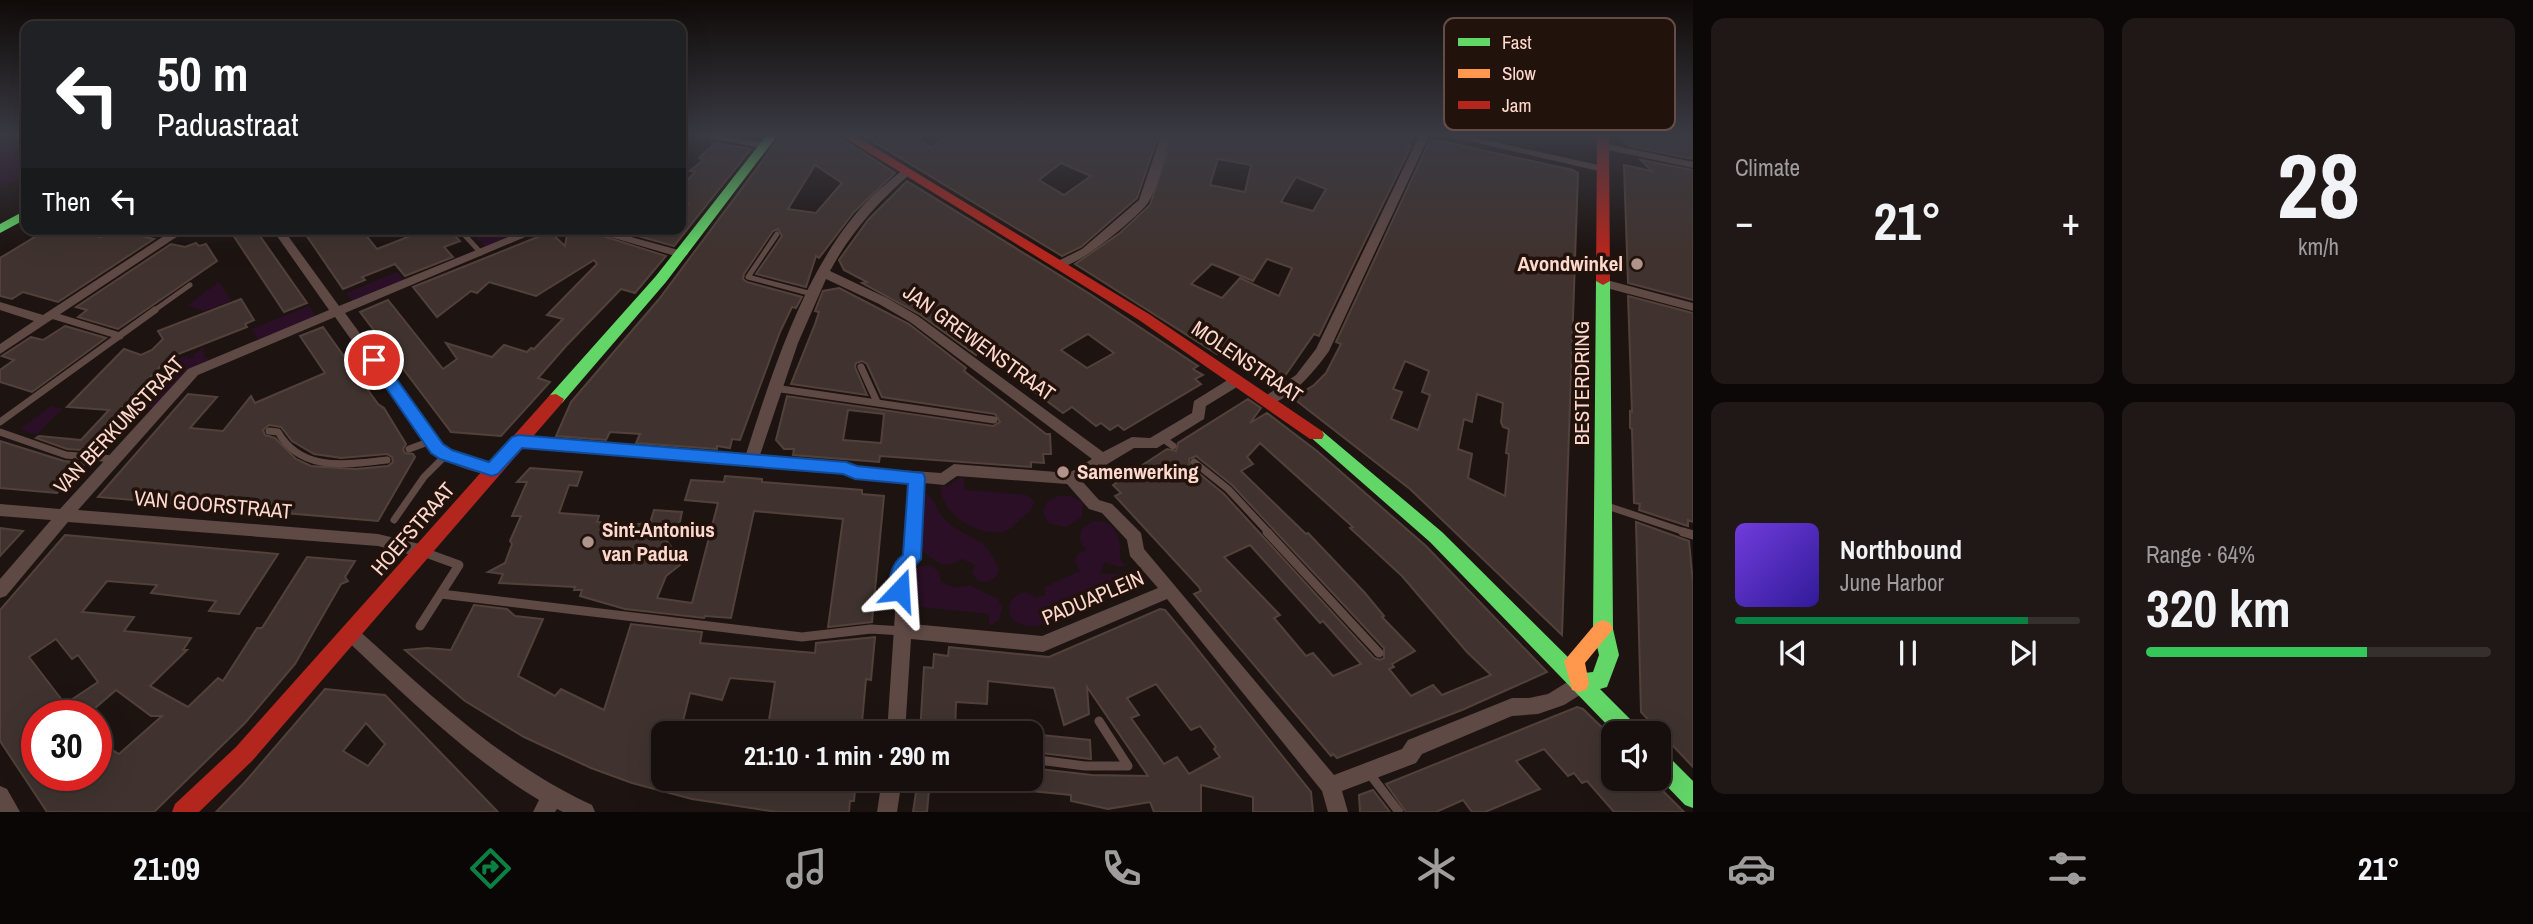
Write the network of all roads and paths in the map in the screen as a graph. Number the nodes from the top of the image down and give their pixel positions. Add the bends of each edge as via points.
1 (744, 174) edge
2 (903, 174) edge
3 (909, 174) edge
4 (1153, 174) edge
5 (1406, 174) edge
6 (1603, 174) edge
7 (21, 217) edge
8 (0, 229) edge
9 (21, 229) edge
10 (778, 234) dead end
11 (175, 235) edge
12 (281, 235) edge
13 (464, 235) edge
14 (524, 235) edge
15 (611, 235) edge
16 (0, 241) edge
17 (481, 253) junction
18 (682, 254) junction
19 (1060, 265) junction
20 (824, 274) junction
21 (1603, 283) junction
22 (190, 285) dead end
23 (812, 294) junction
24 (0, 306) edge
25 (1693, 307) edge
26 (336, 311) junction
27 (48, 318) junction
28 (120, 336) junction
29 (0, 350) edge
30 (861, 367) dead end
31 (1234, 378) junction
32 (774, 388) junction
33 (1269, 400) junction
34 (877, 402) junction
35 (994, 420) dead end
36 (0, 422) edge
37 (269, 431) dead end
38 (0, 432) edge
39 (431, 441) junction
40 (518, 441) junction
41 (409, 449) dead end
42 (446, 454) junction
43 (114, 459) junction
44 (1102, 459) junction
45 (387, 460) dead end
46 (751, 460) junction
47 (1194, 462) dead end
48 (492, 470) junction
49 (917, 478) junction
50 (1071, 479) junction
51 (1603, 504) junction
52 (0, 510) edge
53 (66, 514) junction
54 (394, 520) dead end
55 (1693, 534) edge
56 (422, 551) junction
57 (1170, 590) junction
58 (0, 591) edge
59 (441, 594) junction
60 (420, 626) dead end
61 (1603, 629) junction
62 (904, 631) junction
63 (351, 633) junction
64 (1379, 653) dead end
65 (1578, 683) junction
66 (897, 721) edge
67 (1099, 721) dead end
68 (1617, 721) edge
69 (1043, 761) edge
70 (1369, 772) junction
71 (1671, 776) edge
72 (1331, 786) junction
73 (890, 791) edge
74 (0, 796) edge
75 (1693, 797) edge
76 (548, 805) edge
77 (10, 812) edge
78 (183, 812) edge
79 (584, 812) edge
80 (887, 812) edge
81 (1338, 812) edge
82 (1399, 812) edge

1 - 18 street, HOEFSTRAAT
2 - 20 street via 871,206
3 - 19 street, MOLENSTRAAT
4 - 19 street via 1144,201 1086,251
5 - 33 street via 1322,351 1301,378
6 - 21 street, BESTERDRING
7 - 8 street
9 - 16 street
10 - 23 lane via 748,276
11 - 27 street
12 - 26 street
13 - 17 lane
14 - 17 street, VAN BERKUMSTRAAT
15 - 18 street
17 - 26 street, VAN BERKUMSTRAAT
18 - 40 street, HOEFSTRAAT
19 - 31 street, MOLENSTRAAT
20 - 23 street
20 - 44 street, JAN GREWENSTRAAT via 914,319
21 - 25 street
21 - 51 street, BESTERDRING
22 - 28 lane
23 - 32 street
24 - 27 street
26 - 39 street
26 - 43 street, VAN BERKUMSTRAAT via 193,372
27 - 28 lane
27 - 29 street
28 - 36 lane
30 - 34 lane
31 - 33 street, MOLENSTRAAT
31 - 44 street via 1232,384 1199,404 1199,415 1168,442 1132,442
32 - 34 lane
32 - 46 street
33 - 65 street, MOLENSTRAAT via 1406,509
34 - 35 lane
37 - 45 lane via 278,432 289,449 309,461
38 - 43 lane via 66,455
39 - 41 lane
39 - 42 street
40 - 46 street
40 - 48 street, HOEFSTRAAT
42 - 48 street
42 - 54 lane
43 - 53 street, VAN BERKUMSTRAAT
44 - 50 street
46 - 49 street
47 - 64 lane via 1228,489
48 - 56 street, HOEFSTRAAT
49 - 50 street via 944,479 954,470
49 - 62 street via 912,559 901,567
50 - 57 street, PADUAPLEIN via 1094,505 1107,508 1135,538 1136,551
51 - 55 lane
51 - 61 street, BESTERDRING
52 - 53 street, VAN GOORSTRAAT
53 - 56 street, VAN GOORSTRAAT via 378,540
53 - 58 street, VAN BERKUMSTRAAT
56 - 59 lane via 459,565
56 - 63 street, HOEFSTRAAT
57 - 62 street, PADUAPLEIN via 1044,644
57 - 72 street
59 - 60 lane
59 - 62 lane via 802,637 871,629
61 - 65 street via 1574,661
61 - 65 street, BESTERDRING via 1609,664 1600,680
62 - 66 street
63 - 76 street
63 - 78 street, HOEFSTRAAT via 244,754
65 - 68 street, MOLENSTRAAT
65 - 70 street via 1573,691 1525,709 1512,707 1415,747 1409,757
67 - 69 lane via 1128,765
70 - 72 street
70 - 82 lane
71 - 75 street
72 - 81 street
73 - 80 street
74 - 77 street
76 - 79 street

